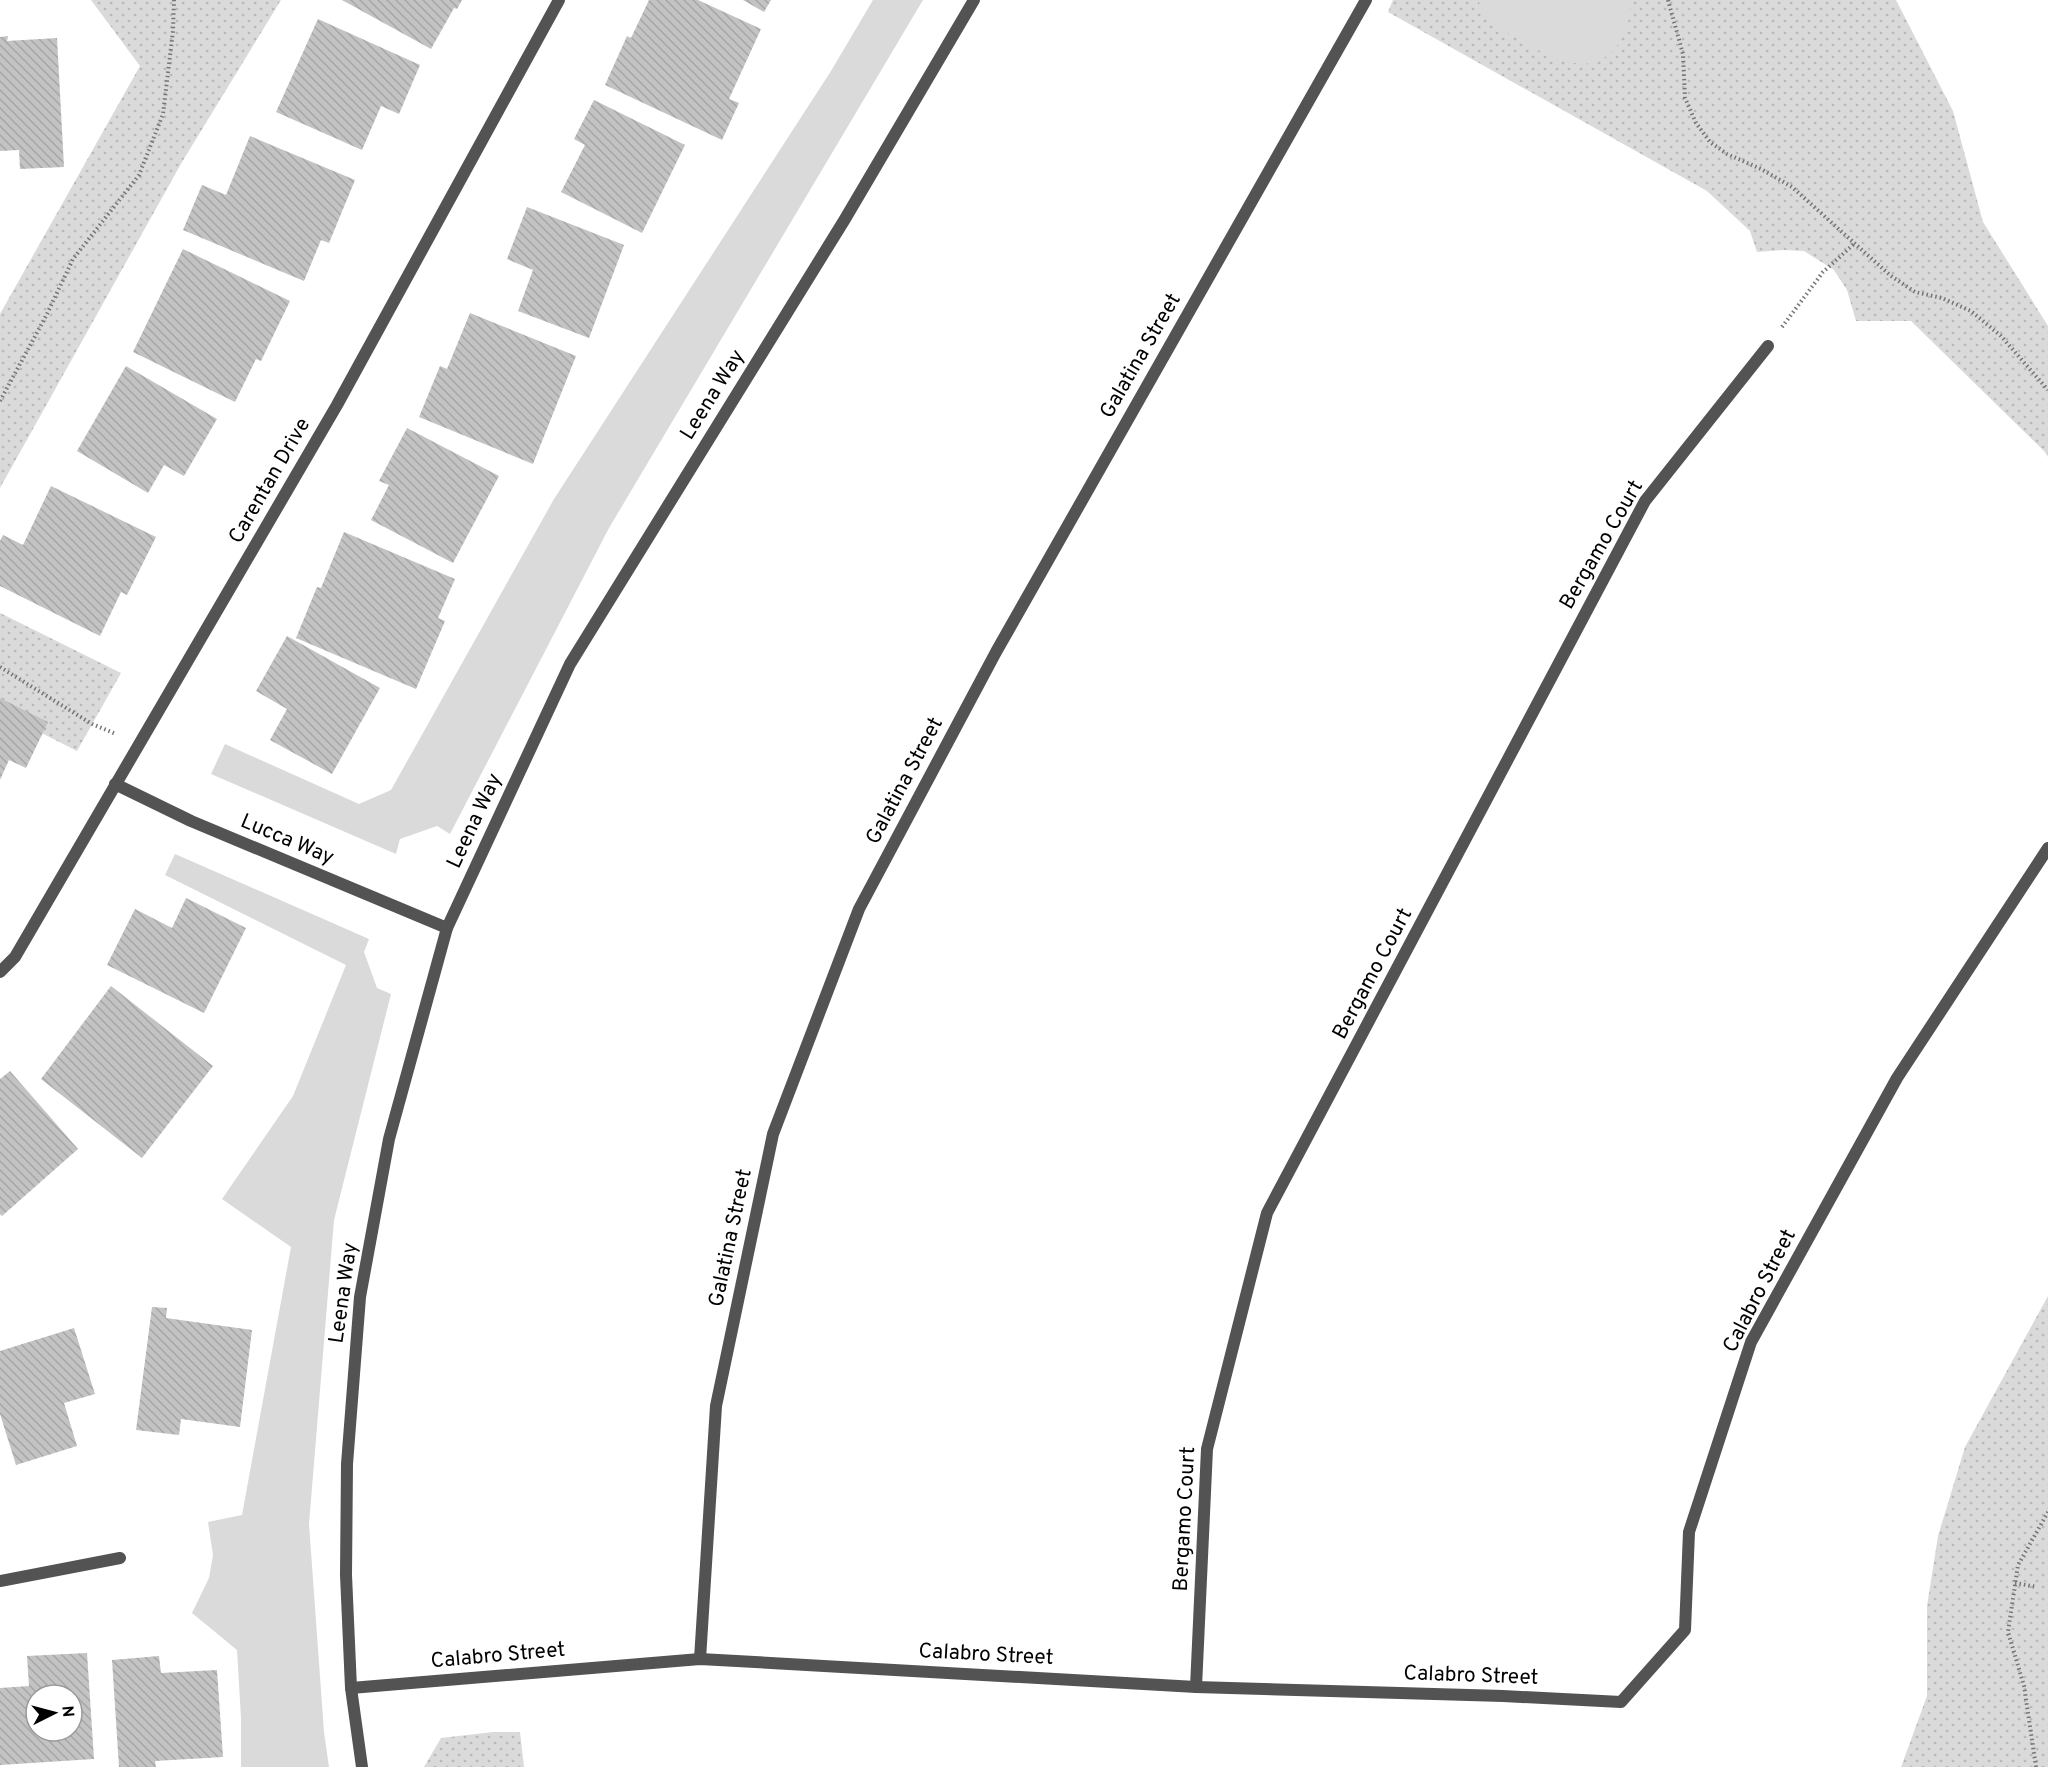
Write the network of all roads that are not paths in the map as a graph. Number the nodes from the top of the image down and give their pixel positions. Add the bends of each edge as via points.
1 (559, 0) edge
2 (974, 0) edge
3 (1366, 0) edge
4 (1768, 346) road end
5 (115, 783) junction
6 (2048, 848) edge
7 (447, 928) junction
8 (0, 972) edge
9 (120, 1557) dead end
10 (0, 1581) edge
11 (700, 1659) junction
12 (1196, 1687) junction
13 (351, 1688) junction
14 (362, 1767) edge

1 - 5 street, Carentan Drive via 337,405
2 - 7 street, Leena Way via 570,664
3 - 11 street, Galatina Street via 996,652 859,909 773,1134 716,1406
4 - 12 street, Bergamo Court via 1645,501 1267,1213 1207,1449
5 - 7 street, Lucca Way via 191,821
5 - 8 street, Carentan Drive via 15,957
6 - 12 street, Calabro Street via 1897,1078 1751,1342 1689,1532 1685,1630 1622,1702
7 - 13 street, Leena Way via 389,1139 360,1298 347,1464
9 - 10 street
11 - 12 street, Calabro Street
11 - 13 street, Calabro Street
13 - 14 street, Leena Way

